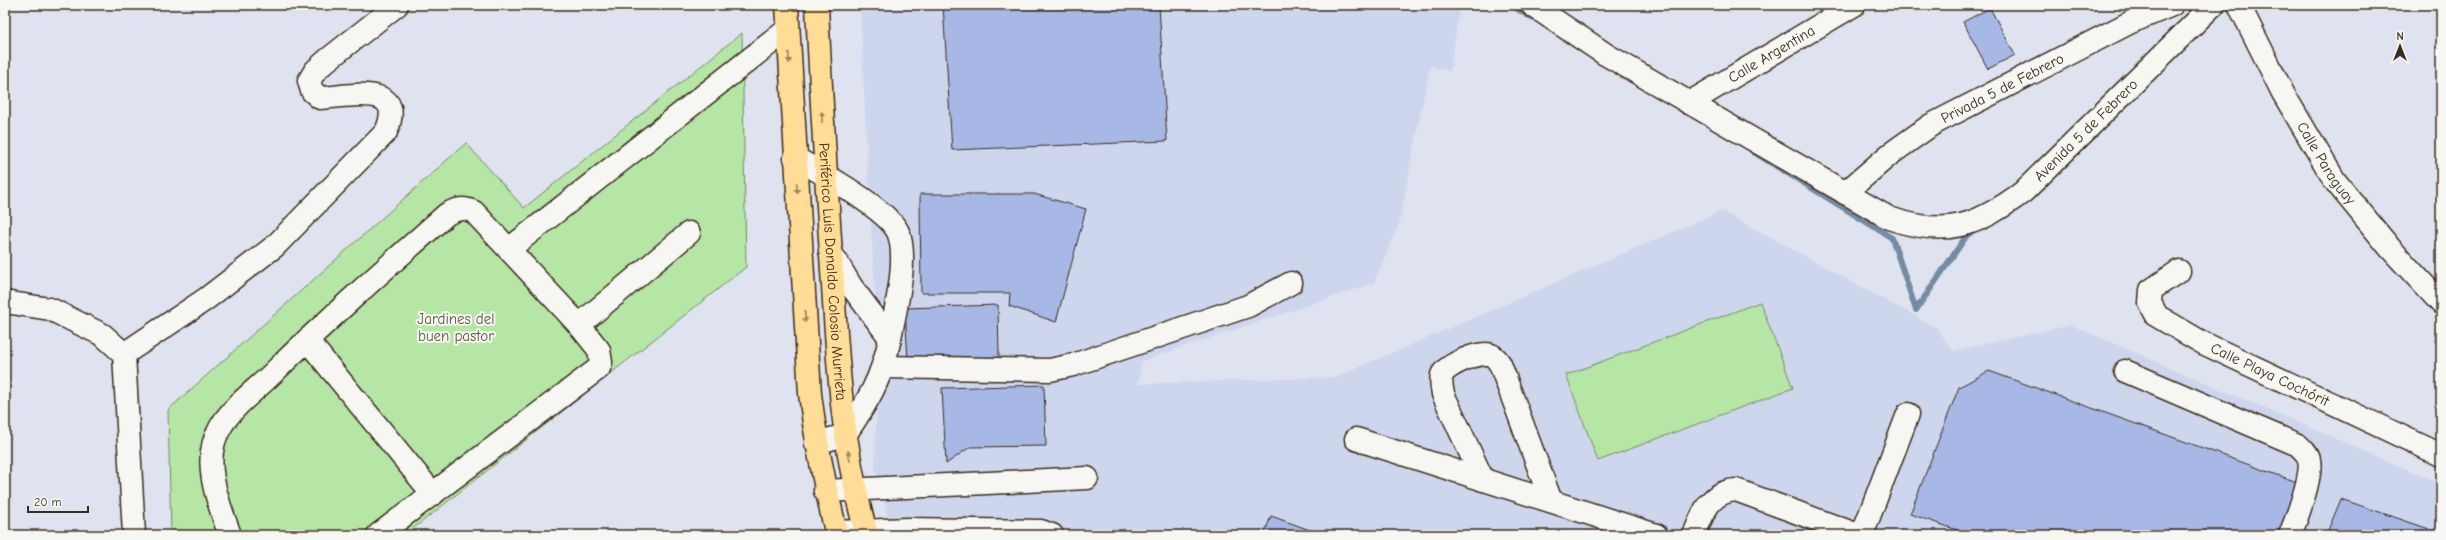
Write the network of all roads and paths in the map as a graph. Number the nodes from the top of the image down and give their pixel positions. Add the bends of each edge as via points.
1 (397, 5) edge
2 (787, 5) edge
3 (817, 5) edge
4 (822, 5) edge
5 (1532, 5) edge
6 (1854, 5) edge
7 (2172, 5) edge
8 (2213, 5) edge
9 (2239, 5) edge
10 (788, 29) junction
11 (819, 43) junction
12 (1689, 103) junction
13 (795, 158) junction
14 (825, 175) junction
15 (1845, 192) junction
16 (689, 233) dead end
17 (509, 249) junction
18 (830, 250) junction
19 (2179, 271) dead end
20 (1291, 283) dead end
21 (5, 302) edge
22 (2441, 303) edge
23 (579, 325) junction
24 (890, 338) junction
25 (307, 340) junction
26 (124, 354) junction
27 (884, 366) junction
28 (2125, 371) dead end
29 (1908, 414) dead end
30 (845, 435) junction
31 (1356, 439) dead end
32 (816, 443) junction
33 (2441, 455) edge
34 (1086, 478) dead end
35 (1483, 480) junction
36 (855, 488) junction
37 (825, 491) junction
38 (433, 494) junction
39 (1550, 501) junction
40 (866, 532) edge
41 (938, 532) edge
42 (837, 533) edge
43 (134, 535) edge
44 (230, 535) edge
45 (378, 535) edge
46 (1052, 535) edge
47 (1656, 535) edge
48 (1694, 535) edge
49 (1858, 535) edge
50 (1862, 535) edge
51 (2290, 535) edge

1 - 26 street via 326,61 309,80 312,91 320,98 368,94 380,96 390,110 386,132 275,246 206,299
2 - 10 main road, Periférico Luis Donaldo Colosio Murrieta
3 - 11 main road, Periférico Luis Donaldo Colosio Murrieta
4 - 11 main road
5 - 12 street, Avenida 5 de Febrero via 1605,54
6 - 12 street, Calle Argentina
7 - 15 street, Privada 5 de Febrero via 2137,19 1931,125 1888,155
8 - 15 street, Avenida 5 de Febrero via 2023,192 1997,211 1976,221 1942,228 1905,224 1888,218
9 - 22 street, Calle Paraguay via 2283,93 2335,181 2390,248
10 -> 13 main road, Periférico Luis Donaldo Colosio Murrieta
10 - 17 street
14 -> 11 main road, Periférico Luis Donaldo Colosio Murrieta
12 - 15 street, Avenida 5 de Febrero
13 - 14 street
13 -> 32 main road, Periférico Luis Donaldo Colosio Murrieta
14 - 18 main road, Periférico Luis Donaldo Colosio Murrieta
14 - 24 street via 878,211 892,223 898,233 902,261
16 - 23 street
17 - 23 street
17 - 25 street via 474,212 467,209 454,210
18 - 24 street via 851,286
18 - 30 main road, Periférico Luis Donaldo Colosio Murrieta
19 - 33 street, Calle Playa Cochórit via 2151,290 2150,303 2156,316 2203,343
20 - 27 street via 1248,306 1050,370
21 - 26 street via 56,311 103,335
23 - 38 street via 599,350 599,368
24 - 27 street
25 - 38 street
25 - 44 street via 218,430 213,448 214,483 217,500
26 - 43 street
27 - 30 street via 869,399
28 - 51 street via 2298,445 2306,452 2310,461 2304,500
29 - 50 street
30 - 32 street
36 -> 30 main road, Periférico Luis Donaldo Colosio Murrieta
31 - 35 street
32 - 37 main road, Periférico Luis Donaldo Colosio Murrieta
34 - 36 street
35 - 39 street
35 - 39 street via 1443,394 1441,384 1445,370 1477,354 1492,355 1500,364
36 - 37 street
36 - 40 main road, Periférico Luis Donaldo Colosio Murrieta
37 - 42 main road, Periférico Luis Donaldo Colosio Murrieta
38 - 45 street
39 - 47 street
40 - 41 street
40 - 42 street
41 - 46 street via 1041,531
48 - 49 street via 1703,513 1713,498 1724,491 1736,490

